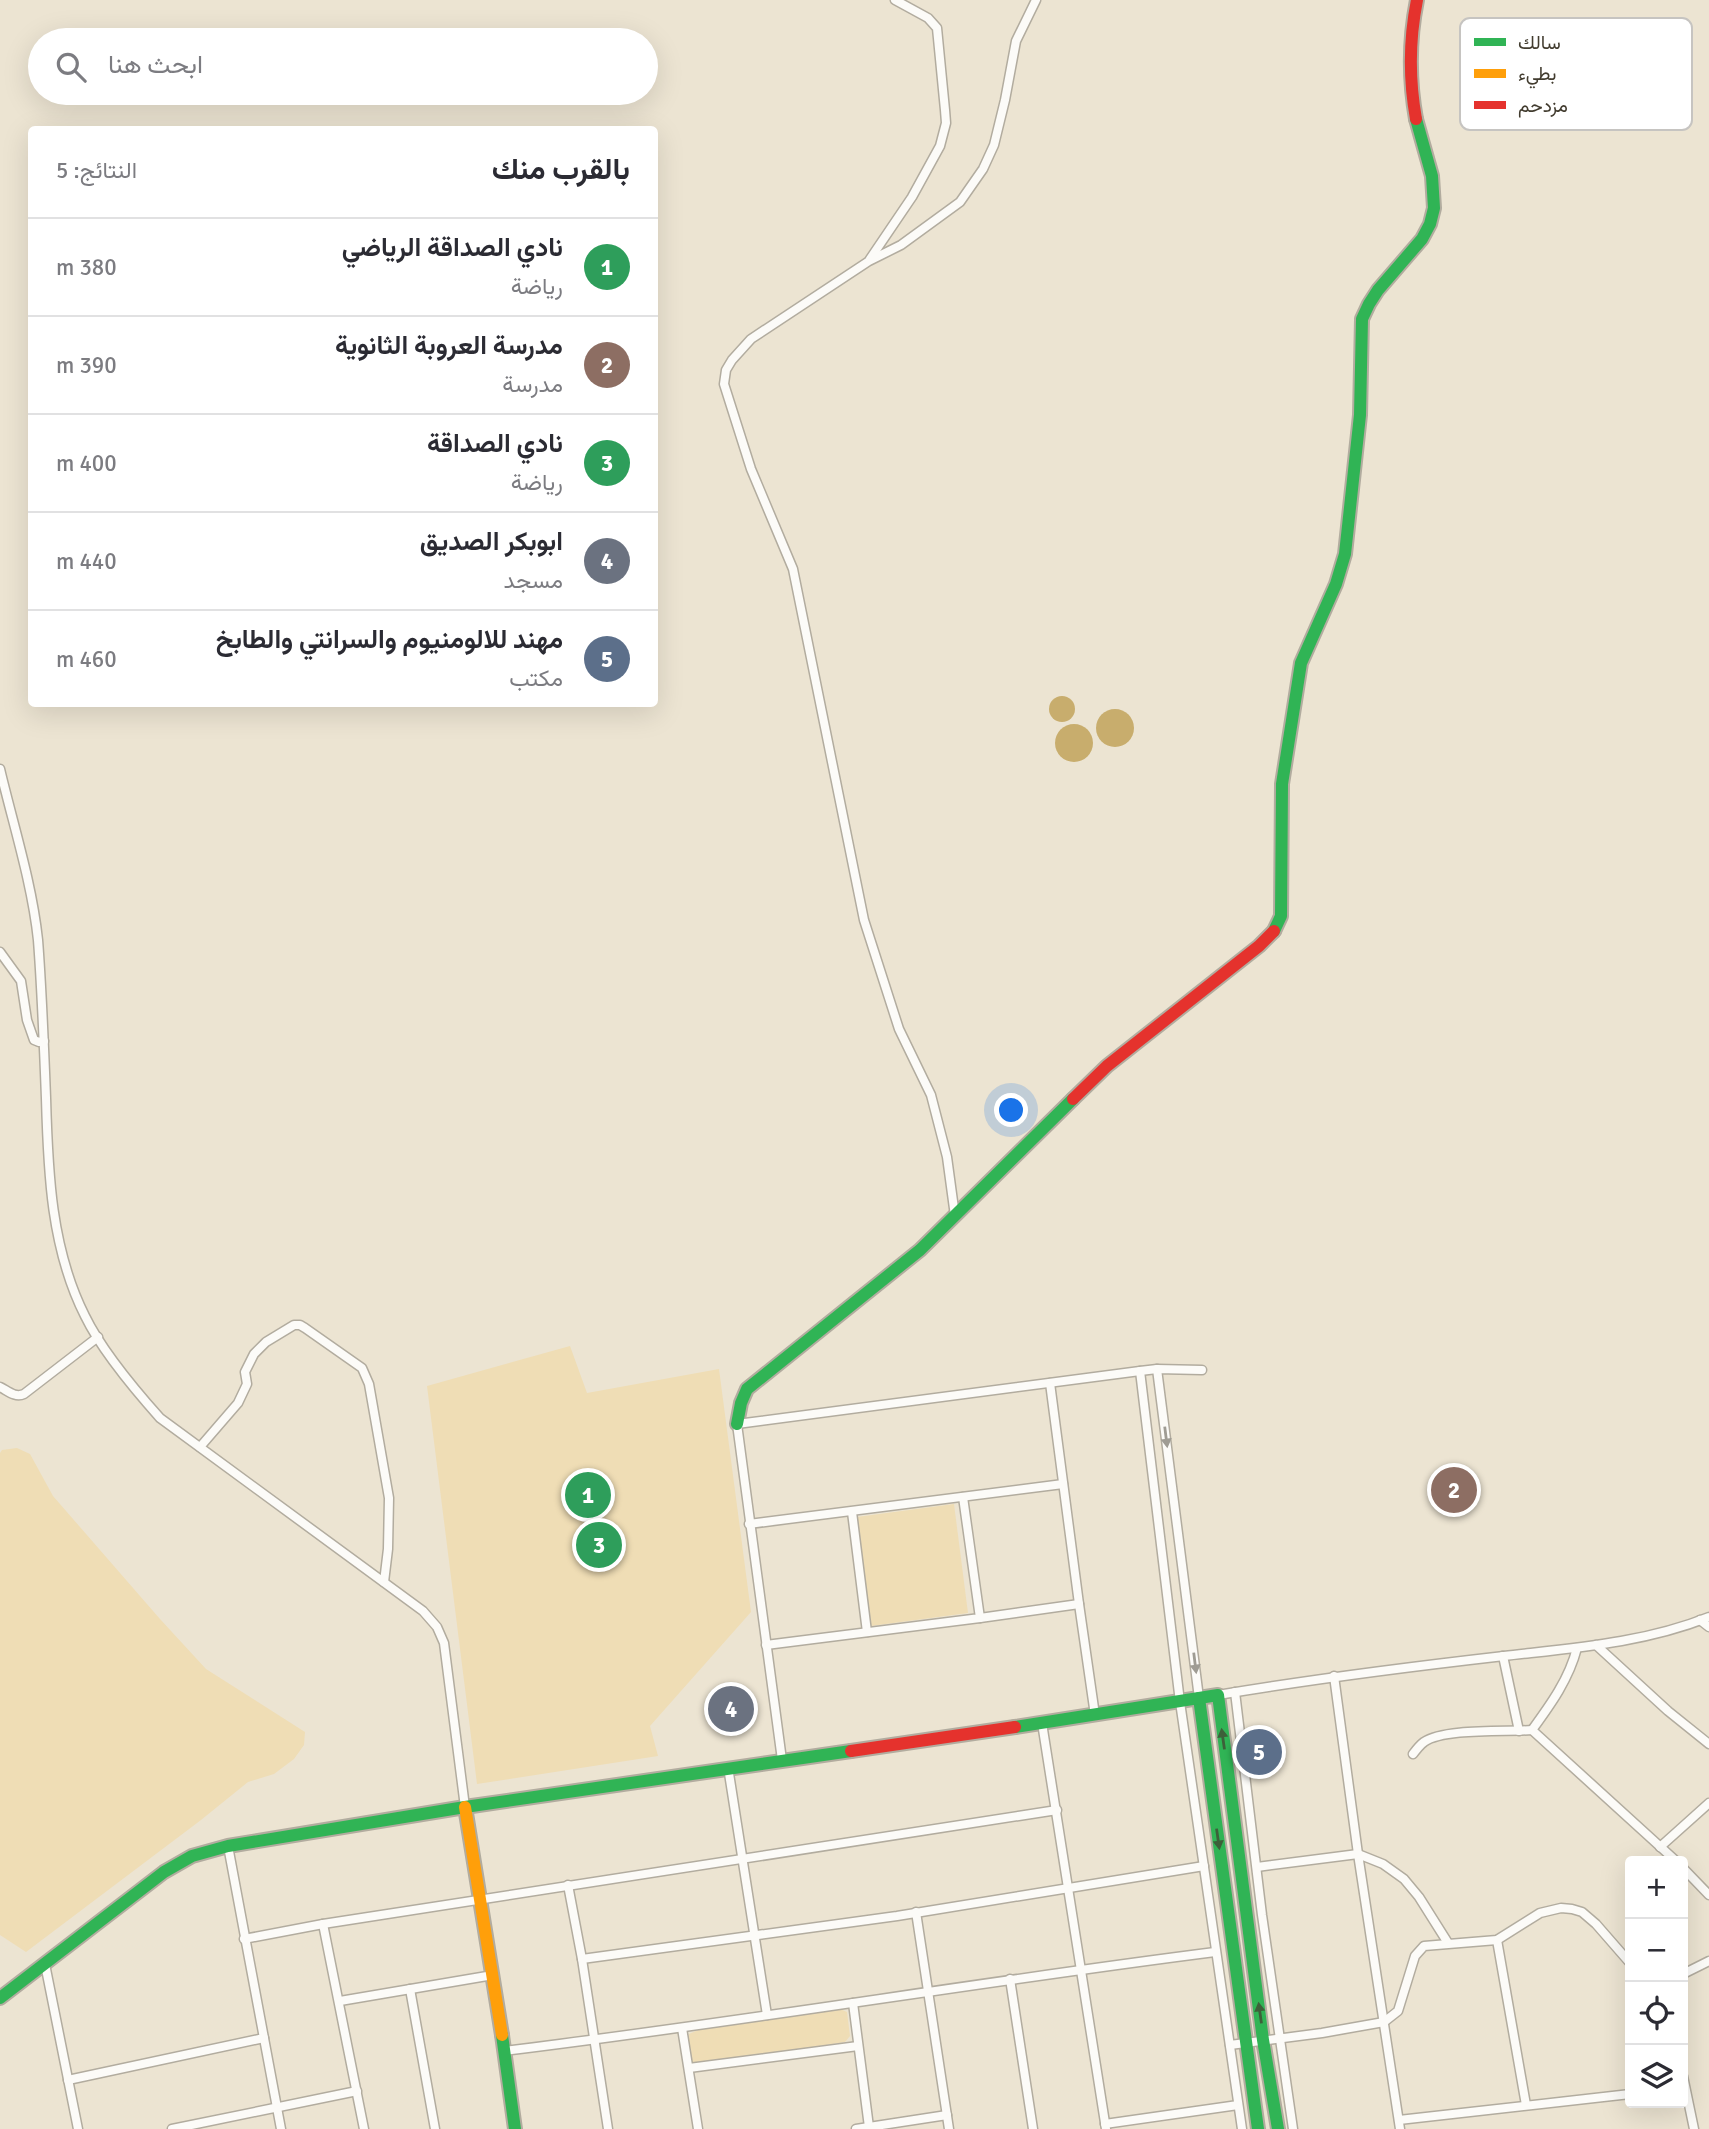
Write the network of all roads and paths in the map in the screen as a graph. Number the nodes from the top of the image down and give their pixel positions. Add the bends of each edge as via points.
1 (1036, 0) edge
2 (1417, 0) edge
3 (895, 1) edge
4 (869, 261) junction
5 (0, 769) edge
6 (0, 952) edge
7 (44, 1041) junction
8 (955, 1216) junction
9 (98, 1337) junction
10 (1157, 1369) junction
11 (1202, 1370) dead end
12 (1140, 1371) junction
13 (1050, 1383) junction
14 (0, 1387) edge
15 (737, 1424) junction
16 (200, 1447) junction
17 (1063, 1484) junction
18 (963, 1497) junction
19 (852, 1511) junction
20 (749, 1524) junction
21 (384, 1582) junction
22 (1079, 1604) junction
23 (1709, 1616) edge
24 (980, 1618) junction
25 (1700, 1620) junction
26 (1709, 1627) edge
27 (867, 1632) junction
28 (766, 1645) junction
29 (1596, 1645) junction
30 (1577, 1648) junction
31 (1503, 1656) junction
32 (1334, 1676) junction
33 (1235, 1692) junction
34 (1218, 1696) junction
35 (1199, 1698) junction
36 (1180, 1702) junction
37 (1096, 1715) junction
38 (1042, 1723) junction
39 (1532, 1730) junction
40 (1518, 1731) junction
41 (1709, 1744) edge
42 (1413, 1754) dead end
43 (782, 1760) junction
44 (728, 1767) junction
45 (1709, 1803) edge
46 (465, 1807) junction
47 (1056, 1810) junction
48 (228, 1846) junction
49 (1660, 1847) junction
50 (1357, 1854) junction
51 (1670, 1856) edge
52 (744, 1858) junction
53 (1204, 1866) junction
54 (1257, 1867) junction
55 (1688, 1873) edge
56 (568, 1885) junction
57 (1068, 1887) junction
58 (1709, 1895) edge
59 (480, 1899) junction
60 (916, 1912) junction
61 (323, 1924) junction
62 (755, 1934) junction
63 (244, 1939) junction
64 (1497, 1940) junction
65 (1448, 1943) junction
66 (1215, 1952) junction
67 (1625, 1957) edge
68 (582, 1959) junction
69 (1709, 1961) edge
70 (45, 1964) junction
71 (1080, 1969) junction
72 (1688, 1972) edge
73 (493, 1975) junction
74 (1010, 1979) junction
75 (410, 1989) junction
76 (928, 1992) junction
77 (0, 1998) edge
78 (340, 2001) junction
79 (853, 2003) junction
80 (768, 2015) junction
81 (1384, 2022) junction
82 (682, 2028) junction
83 (264, 2038) junction
84 (1279, 2038) junction
85 (594, 2040) junction
86 (1263, 2040) junction
87 (1245, 2043) junction
88 (1230, 2045) junction
89 (858, 2046) junction
90 (504, 2050) junction
91 (689, 2068) junction
92 (68, 2080) junction
93 (357, 2091) junction
94 (1625, 2095) edge
95 (1688, 2102) edge
96 (1238, 2105) junction
97 (1526, 2105) junction
98 (277, 2107) junction
99 (947, 2115) junction
100 (1400, 2125) edge
101 (1106, 2126) edge
102 (869, 2127) junction
103 (78, 2129) edge
104 (172, 2129) edge
105 (281, 2129) edge
106 (364, 2129) edge
107 (435, 2129) edge
108 (515, 2129) edge
109 (608, 2129) edge
110 (698, 2129) edge
111 (856, 2129) edge
112 (949, 2129) edge
113 (1033, 2129) edge
114 (1242, 2129) edge
115 (1258, 2129) edge
116 (1278, 2129) edge
117 (1293, 2129) edge
118 (1694, 2129) edge

1 - 4 street via 1016,41 994,145 973,186 940,218
2 - 8 street via 1412,48 1414,101 1434,209 1421,239 1378,288 1362,319 1360,415 1345,554 1301,663 1282,784 1279,923 1268,939 1098,1074
3 - 4 street via 928,18 937,28 946,122 928,171
4 - 8 street via 751,339 726,370 724,384 751,469 793,569 863,920 899,1029 931,1095 947,1157
5 - 7 street via 37,935
6 - 7 street via 21,981 34,1040
7 - 9 street via 57,1230 68,1275
8 - 15 street via 920,1250 747,1389
9 - 14 street via 24,1394 14,1395
9 - 16 street via 160,1418
10 - 11 street
10 - 12 street
10 -> 35 street
12 - 13 street
12 - 36 street
13 - 15 street
13 - 17 street
15 - 20 street
16 - 21 street
16 - 21 street via 238,1403 254,1354 294,1325 362,1368 369,1384 389,1498
17 - 18 street
17 - 22 street
18 - 19 street
18 - 24 street
19 - 20 street
19 - 27 street
20 - 28 street
21 - 46 street via 423,1611 444,1643
22 - 24 street
22 - 37 street
23 - 25 street
24 - 27 street
25 - 26 street
25 - 29 street
27 - 28 street
28 - 43 street
29 - 30 street
29 - 41 street
30 - 31 street
30 - 39 street via 1564,1684
31 - 32 street
31 - 40 street
32 - 33 street
32 - 50 street
33 - 34 street
33 - 54 street
34 - 35 street
86 -> 34 street
35 - 36 street
35 -> 87 street
36 - 37 street
36 - 53 street
37 - 38 street
38 - 43 street
38 - 47 street
39 - 40 street
39 - 49 street
40 - 42 street via 1435,1736
43 - 44 street
44 - 46 street
44 - 52 street
45 - 49 street
46 - 48 street
46 - 59 street
47 - 52 street
47 - 57 street
48 - 63 street
48 - 70 street via 192,1856 164,1872
49 - 51 street
50 - 54 street
50 - 65 street via 1404,1879
50 - 81 street
52 - 56 street
52 - 62 street
53 - 57 street
53 - 66 street
54 - 84 street
55 - 58 street
56 - 59 street
56 - 68 street
57 - 60 street
57 - 71 street
59 - 61 street
59 - 73 street
60 - 62 street
60 - 76 street
61 - 63 street
61 - 78 street
62 - 68 street
62 - 80 street
63 - 83 street
64 - 65 street
64 - 67 street via 1540,1913 1572,1909 1596,1924
64 - 97 street
65 - 81 street via 1419,1950 1398,2011
66 - 71 street
66 - 88 street
68 - 85 street
69 - 72 street
70 - 77 street
70 - 92 street
71 - 74 street
71 - 101 street
73 - 75 street
73 - 90 street
74 - 76 street
74 - 113 street
75 - 78 street
75 - 107 street
76 - 79 street
76 - 99 street
78 - 93 street
79 - 80 street
79 - 89 street
80 - 82 street
81 - 84 street
81 - 100 street
82 - 85 street
82 - 91 street
83 - 92 street
83 - 98 street
84 - 86 street
84 - 117 street
85 - 90 street
85 - 109 street
86 - 87 street
86 - 116 street
87 - 88 street
87 - 115 street
88 - 96 street
89 - 91 street
89 - 102 street
90 - 108 street
91 - 110 street
92 - 103 street
93 - 98 street
93 - 106 street
94 - 97 street
95 - 118 street
96 - 101 street
96 - 114 street
97 - 100 street
98 - 104 street
98 - 105 street
99 - 102 street
99 - 112 street
102 - 111 street

